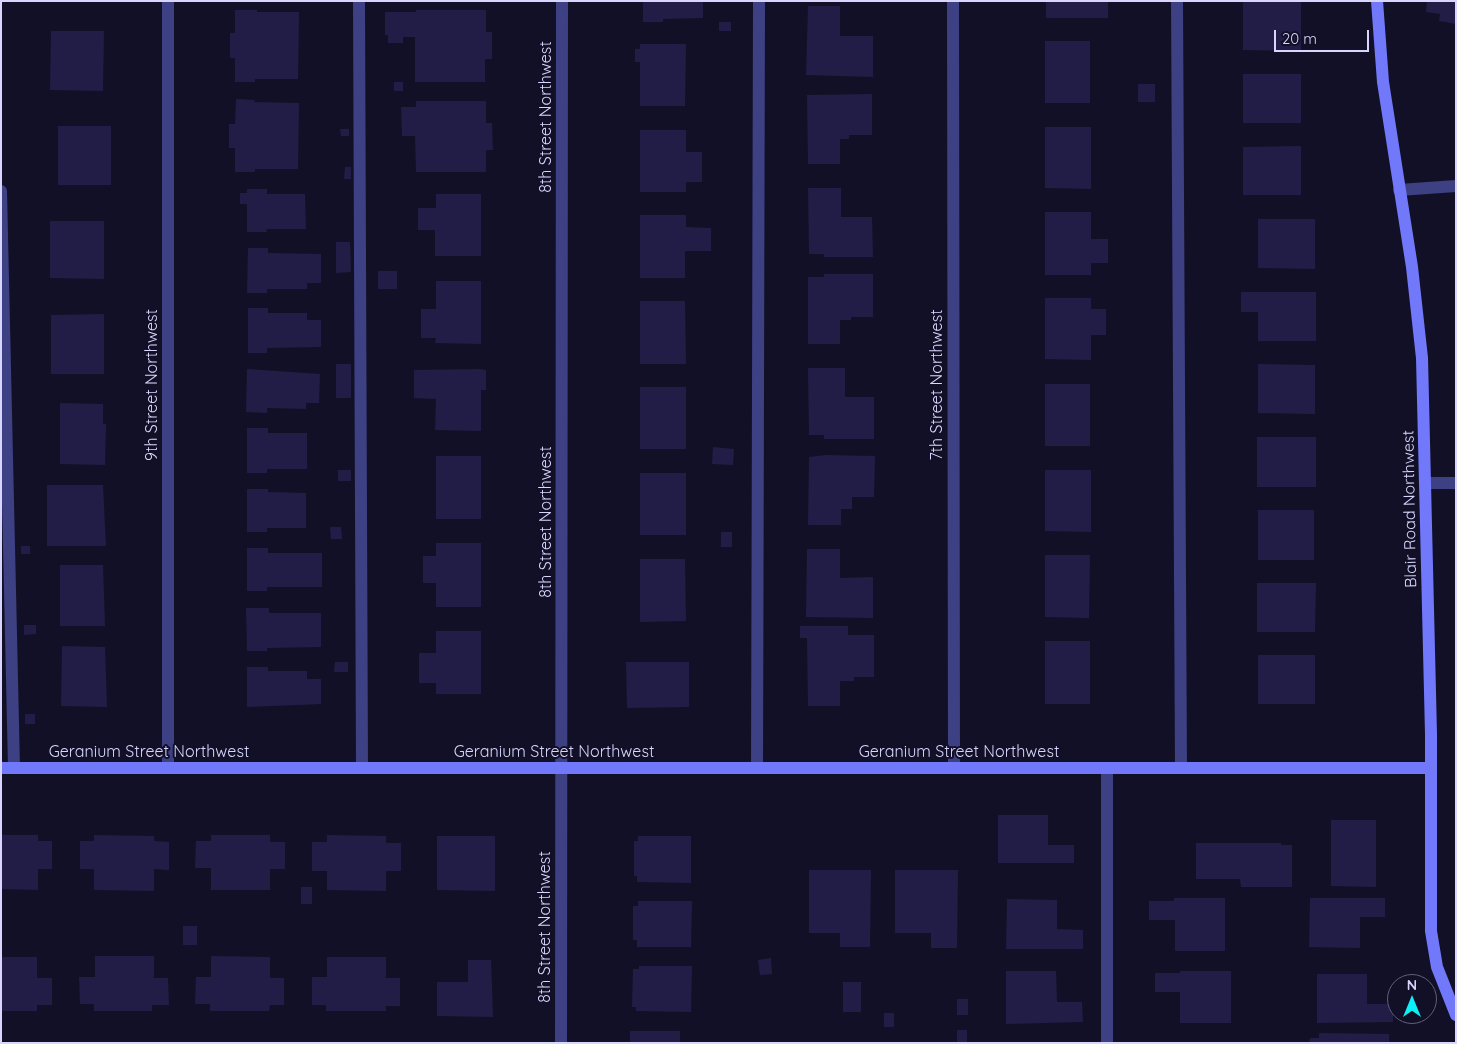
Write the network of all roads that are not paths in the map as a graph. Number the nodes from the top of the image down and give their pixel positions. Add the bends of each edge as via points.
1 (168, 1) edge
2 (359, 1) edge
3 (562, 1) edge
4 (758, 1) edge
5 (953, 1) edge
6 (1177, 1) edge
7 (1377, 1) edge
8 (1456, 186) edge
9 (1399, 190) junction
10 (1, 191) edge
11 (1426, 483) junction
12 (1456, 483) edge
13 (8, 768) edge
14 (168, 768) junction
15 (362, 768) junction
16 (562, 768) junction
17 (757, 768) junction
18 (954, 768) junction
19 (1107, 768) junction
20 (1181, 768) junction
21 (1431, 768) junction
22 (1456, 1015) edge
23 (560, 1043) edge
24 (1107, 1043) edge

1 - 14 street, 9th Street Northwest
2 - 15 street
3 - 16 street, 8th Street Northwest
4 - 17 street
5 - 18 street, 7th Street Northwest
6 - 20 street
7 - 9 street, Blair Road Northwest
8 - 9 street
9 - 11 street, Blair Road Northwest via 1422,358
10 - 13 street
11 - 12 street
11 - 21 street, Blair Road Northwest
13 - 14 street, Geranium Street Northwest
14 - 15 street, Geranium Street Northwest
15 - 16 street, Geranium Street Northwest
16 - 17 street, Geranium Street Northwest
16 - 23 street, 8th Street Northwest
17 - 18 street, Geranium Street Northwest
18 - 19 street, Geranium Street Northwest
19 - 20 street, Geranium Street Northwest
19 - 24 street
20 - 21 street, Geranium Street Northwest
21 - 22 street, Blair Road Northwest via 1431,931 1437,967

